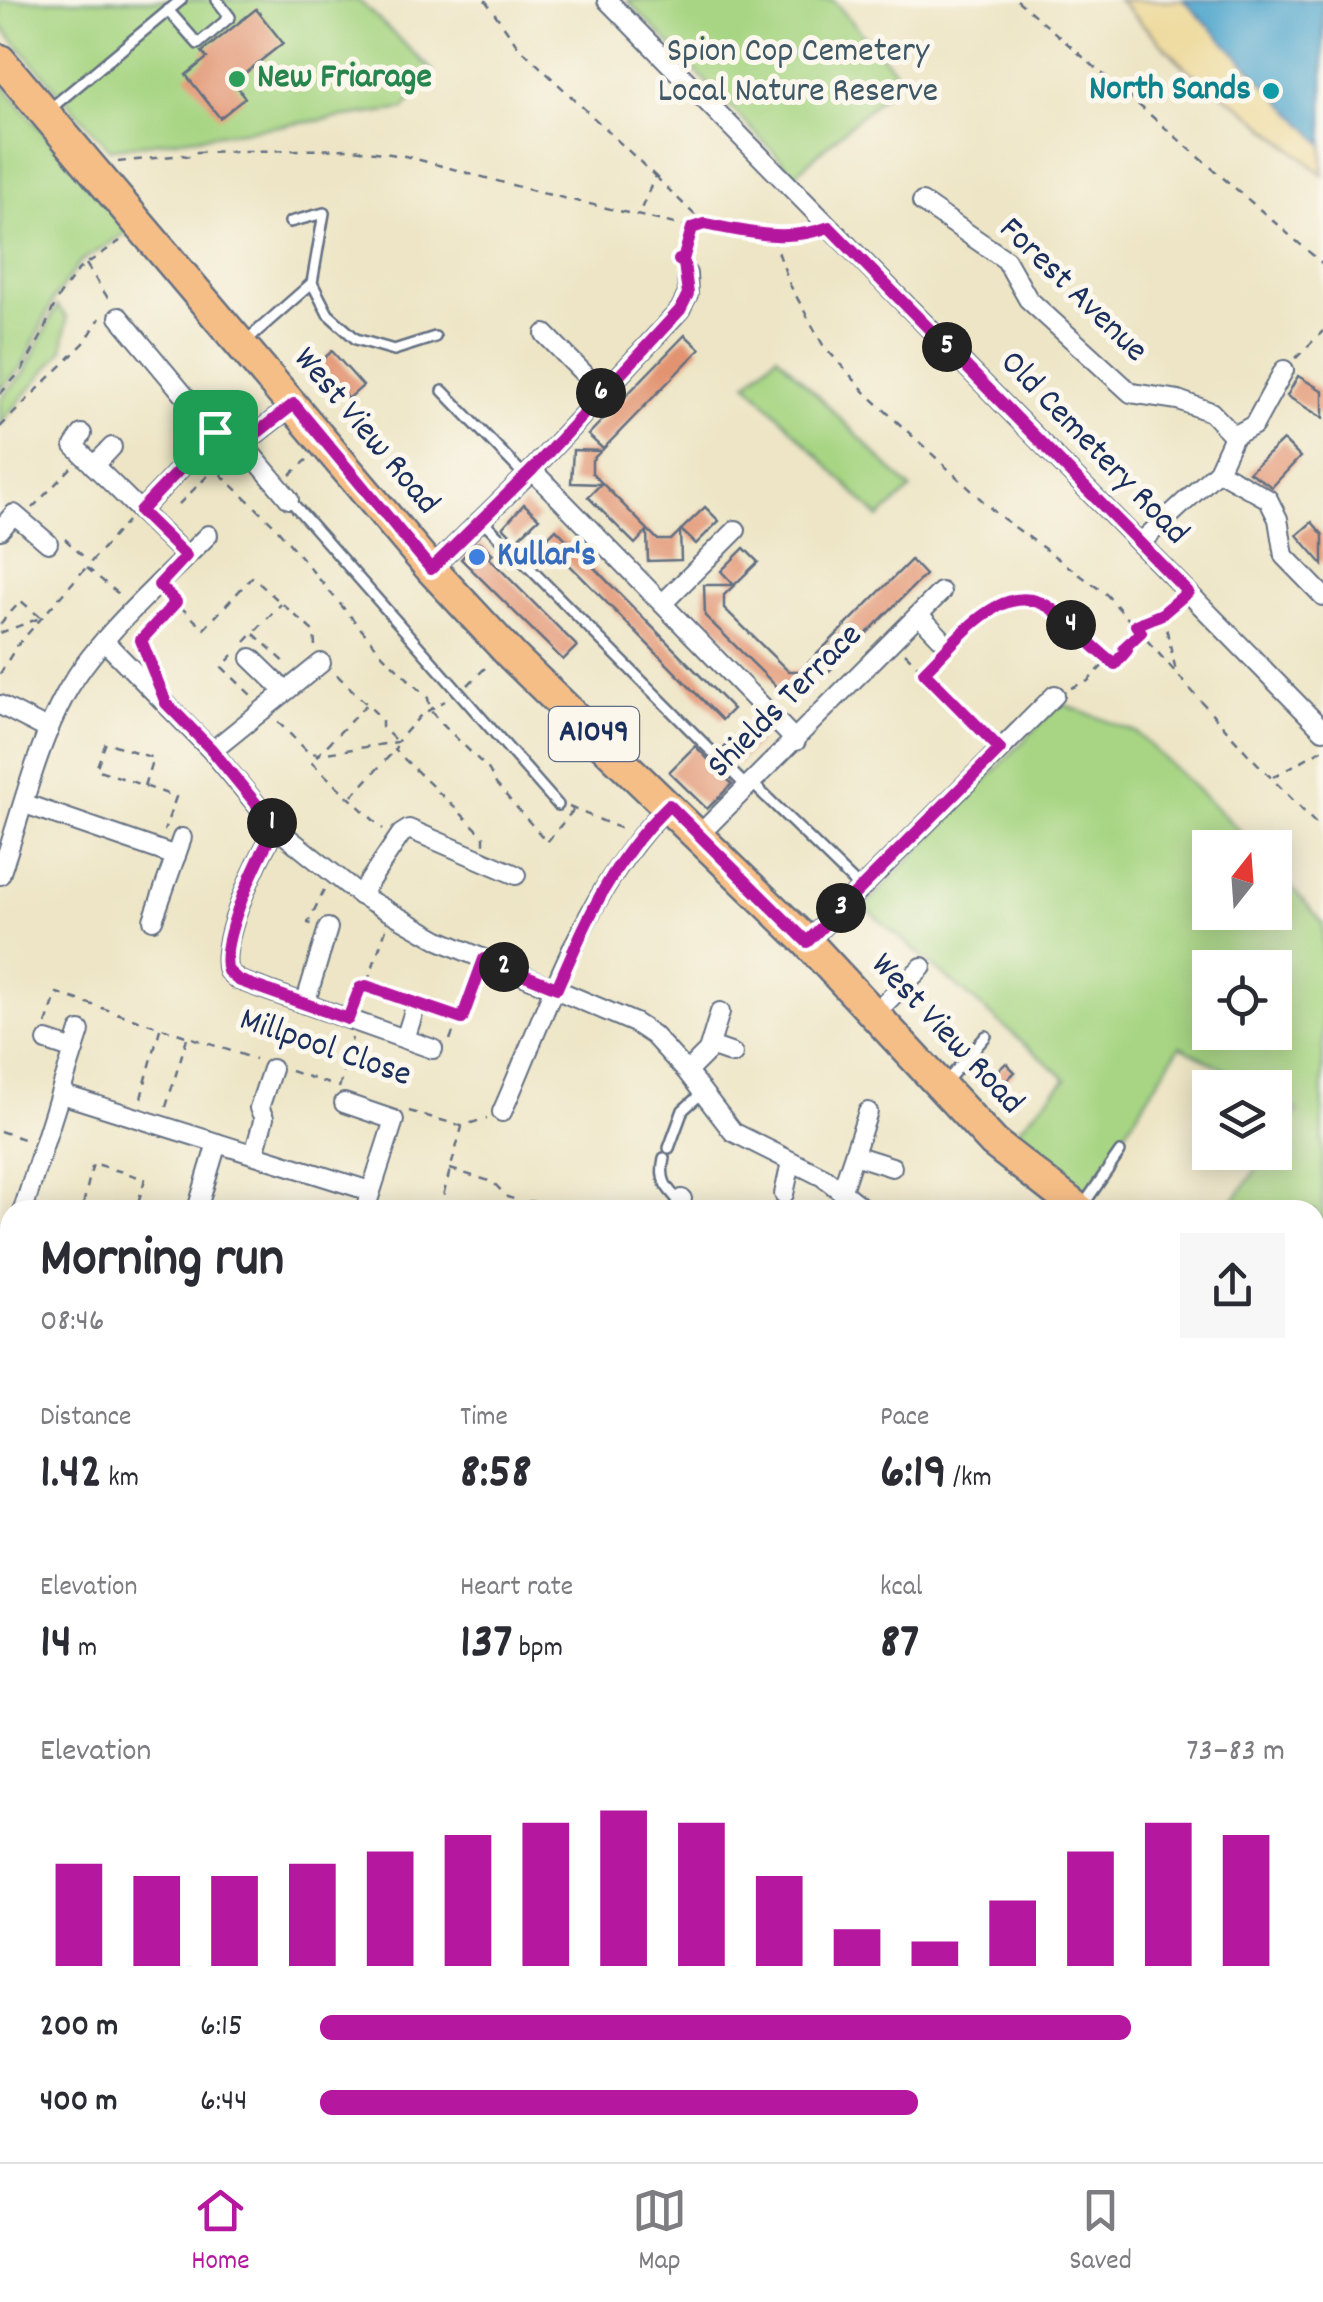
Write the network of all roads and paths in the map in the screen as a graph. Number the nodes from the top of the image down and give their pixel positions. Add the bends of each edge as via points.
1 (181, 0) edge
2 (217, 0) edge
3 (485, 0) edge
4 (607, 0) edge
5 (1018, 0) edge
6 (168, 10) junction
7 (0, 60) edge
8 (46, 114) junction
9 (112, 164) junction
10 (655, 176) junction
11 (922, 202) dead end
12 (638, 216) junction
13 (290, 222) dead end
14 (704, 224) junction
15 (142, 226) junction
16 (829, 227) junction
17 (692, 228) junction
18 (774, 237) junction
19 (86, 264) junction
20 (1323, 264) edge
21 (686, 274) joint
22 (312, 283) junction
23 (119, 317) dead end
24 (1323, 331) edge
25 (545, 334) dead end
26 (435, 337) dead end
27 (242, 344) junction
28 (1284, 370) joint
29 (258, 383) dead end
30 (443, 390) dead end
31 (602, 392) junction
32 (0, 394) edge
33 (294, 404) junction
34 (218, 424) junction
35 (0, 427) edge
36 (82, 434) dead end
37 (1234, 436) junction
38 (243, 444) junction
39 (112, 446) dead end
40 (197, 451) junction
41 (316, 453) dead end
42 (89, 460) junction
43 (213, 467) junction
44 (1218, 471) junction
45 (528, 472) junction
46 (287, 490) junction
47 (179, 504) dead end
48 (140, 511) junction
49 (21, 520) junction
50 (481, 520) junction
51 (0, 530) edge
52 (736, 530) dead end
53 (208, 534) dead end
54 (48, 543) joint
55 (1140, 543) junction
56 (186, 556) junction
57 (90, 562) junction
58 (431, 569) junction
59 (252, 576) dead end
60 (159, 585) junction
61 (942, 592) dead end
62 (1188, 592) junction
63 (1323, 596) edge
64 (176, 602) junction
65 (664, 602) junction
66 (1162, 614) junction
67 (919, 615) junction
68 (41, 618) junction
69 (0, 624) edge
70 (1136, 625) junction
71 (1141, 632) junction
72 (0, 633) edge
73 (253, 633) dead end
74 (940, 636) dead end
75 (893, 641) junction
76 (105, 642) junction
77 (506, 649) junction
78 (252, 658) dead end
79 (1108, 659) junction
80 (321, 663) dead end
81 (153, 668) dead end
82 (924, 672) junction
83 (0, 674) edge
84 (1176, 676) junction
85 (302, 678) junction
86 (1088, 681) dead end
87 (285, 692) junction
88 (459, 693) junction
89 (1055, 695) dead end
90 (367, 704) dead end
91 (0, 705) edge
92 (265, 708) junction
93 (430, 710) junction
94 (49, 730) junction
95 (1323, 730) edge
96 (796, 740) junction
97 (397, 742) junction
98 (1000, 749) junction
99 (1323, 749) edge
100 (212, 750) junction
101 (395, 750) junction
102 (320, 754) junction
103 (1272, 778) junction
104 (750, 785) junction
105 (144, 786) junction
106 (350, 798) junction
107 (25, 804) junction
108 (558, 805) joint
109 (669, 805) junction
110 (576, 808) junction
111 (276, 828) junction
112 (1323, 830) edge
113 (699, 835) junction
114 (635, 840) junction
115 (396, 842) junction
116 (157, 850) junction
117 (478, 859) junction
118 (332, 873) junction
119 (516, 874) dead end
120 (0, 875) edge
121 (860, 889) junction
122 (360, 895) junction
123 (392, 913) junction
124 (153, 920) dead end
125 (328, 928) joint
126 (807, 942) junction
127 (484, 959) junction
128 (922, 967) dead end
129 (366, 986) junction
130 (557, 988) junction
131 (305, 1004) junction
132 (415, 1006) junction
133 (720, 1012) dead end
134 (875, 1013) junction
135 (352, 1020) junction
136 (160, 1027) junction
137 (80, 1031) dead end
138 (188, 1036) junction
139 (986, 1036) dead end
140 (405, 1039) junction
141 (48, 1041) joint
142 (710, 1046) junction
143 (433, 1048) dead end
144 (74, 1050) junction
145 (733, 1054) dead end
146 (273, 1066) junction
147 (687, 1072) junction
148 (942, 1087) junction
149 (702, 1093) junction
150 (61, 1094) junction
151 (343, 1094) junction
152 (398, 1107) dead end
153 (497, 1110) joint
154 (868, 1112) dead end
155 (136, 1118) junction
156 (160, 1125) junction
157 (462, 1126) junction
158 (0, 1130) edge
159 (28, 1140) dead end
160 (217, 1143) junction
161 (1120, 1152) dead end
162 (254, 1154) junction
163 (854, 1155) junction
164 (791, 1162) junction
165 (892, 1167) dead end
166 (450, 1169) junction
167 (842, 1190) junction
168 (784, 1194) dead end
169 (26, 1200) edge
170 (83, 1200) edge
171 (139, 1200) edge
172 (199, 1200) edge
173 (365, 1200) edge
174 (367, 1200) edge
175 (442, 1200) edge
176 (513, 1200) edge
177 (677, 1200) edge
178 (854, 1200) edge
179 (1067, 1200) edge
180 (1087, 1200) edge

1 - 6 lane
2 - 6 lane via 230,17 198,44
3 - 10 path via 518,46
4 - 16 street, Old Cemetery Road
5 - 20 path
6 - 8 lane
7 - 8 main road, West View Road / A1049
8 - 9 main road, West View Road / A1049
9 - 12 path via 197,152 353,149 450,166
9 - 15 main road, West View Road / A1049
10 - 12 path
10 - 14 path
11 - 37 street, Forest Avenue via 1006,260 1028,299 1131,394 1211,412
12 - 17 path
13 - 22 lane via 324,213
14 - 17 path
14 - 18 path
15 - 19 path
15 - 27 main road, West View Road / A1049
16 - 18 path
16 - 55 street, Old Cemetery Road
17 - 21 path via 679,260
18 - 70 path via 790,285 823,344 867,394 997,514 1106,594
19 - 32 path via 57,299 22,370
19 - 35 path via 113,306
21 - 31 street via 688,294 680,310
22 - 26 lane via 328,314 356,338 394,350
22 - 27 lane
23 - 34 street
24 - 28 path
25 - 31 street
27 - 33 main road, West View Road / A1049
28 - 37 street via 1254,425
29 - 34 path
30 - 45 lane
31 - 45 street
33 - 38 street
33 - 58 main road, West View Road / A1049
34 - 38 street
34 - 40 street
36 - 42 street via 74,446
37 - 44 street
38 - 43 path
38 - 46 street
39 - 42 street
40 - 43 path
40 - 48 street
41 - 46 path
42 - 48 street
42 - 49 path
43 - 47 path
43 - 93 path via 273,524 382,655 428,698
44 - 55 street
44 - 63 street via 1268,499 1284,556
45 - 50 street
45 - 65 street
46 - 88 lane
48 - 56 street
48 - 57 path
49 - 51 street via 14,514
49 - 54 street
50 - 58 street
50 - 104 lane
52 - 65 street
53 - 56 street
54 - 57 path via 58,532
55 - 62 street, Old Cemetery Road
56 - 60 street
57 - 68 path
58 - 77 main road, West View Road / A1049
59 - 64 path via 204,629
60 - 64 path
60 - 76 street
61 - 67 street, Shields Terrace
62 - 66 path
62 - 95 street, Old Cemetery Road
64 - 81 path via 141,640
65 - 96 street
66 - 70 path
66 - 84 path
67 - 74 street
67 - 75 street, Shields Terrace
68 - 69 path via 21,602
68 - 72 path
68 - 83 path
70 - 71 path
71 - 79 path via 1115,664
71 - 84 path
73 - 85 path
75 - 82 path
75 - 96 street, Shields Terrace
76 - 94 street via 79,672
76 - 100 street
77 - 88 path
77 - 109 main road, West View Road / A1049
78 - 87 street
79 - 82 path via 1053,609 1032,598 1010,599
79 - 86 path
80 - 85 street
82 - 98 path
84 - 103 path
85 - 87 street
87 - 92 street
88 - 93 path
88 - 108 lane
89 - 98 street
90 - 102 path
91 - 94 street
92 - 100 street
92 - 102 path via 309,753
93 - 97 path
93 - 110 path via 490,770 547,842
94 - 107 street
96 - 104 street, Shields Terrace
97 - 101 path
97 - 102 path
98 - 121 street
99 - 103 path
100 - 111 street
101 - 106 path
101 - 117 path via 484,836
102 - 106 path via 311,762
103 - 112 path
104 - 113 street, Shields Terrace
104 - 121 lane
105 - 105 path via 96,769 106,742 153,758
105 - 116 path via 176,798
106 - 115 path
107 - 116 street
107 - 120 street
108 - 110 path
109 - 113 main road, West View Road / A1049
109 - 114 street
110 - 114 path
111 - 118 street
111 - 131 street via 259,854 225,963 238,980
113 - 126 main road, West View Road / A1049
114 - 130 street via 596,897
115 - 117 street via 409,830
115 - 122 street
116 - 124 street via 179,847
117 - 119 street
118 - 122 street
118 - 125 path via 308,923
121 - 126 street
122 - 123 street
123 - 127 street
123 - 129 path
125 - 131 street
126 - 134 main road, West View Road / A1049
127 - 130 street
127 - 132 path via 462,1019
128 - 134 street
129 - 132 path
129 - 135 path
130 - 147 street via 635,1023
130 - 153 street
131 - 135 street
132 - 140 street
133 - 142 street
134 - 148 main road, West View Road / A1049
135 - 140 street
135 - 151 path
136 - 138 path, Millpool Close
136 - 141 path, Millpool Close via 57,993 41,1039
136 - 155 path
137 - 144 street
138 - 146 path, Millpool Close
138 - 156 path
139 - 148 lane
140 - 143 street
141 - 144 street
142 - 145 street
142 - 147 street
144 - 150 street
146 - 151 path, Millpool Close
146 - 162 street
147 - 149 street
148 - 179 main road, West View Road / A1049 via 994,1143
149 - 164 street via 733,1132
149 - 177 lane via 683,1110 661,1172
150 - 155 street
150 - 169 street
151 - 174 street via 394,1120
152 - 157 path, Millpool Close
153 - 157 path
154 - 163 street
155 - 156 street
156 - 160 street
157 - 166 path
158 - 159 path
160 - 162 street
160 - 172 street
161 - 180 lane
162 - 173 street
163 - 165 street
163 - 167 street
164 - 167 street
164 - 168 street
166 - 175 path
166 - 176 path via 493,1182
167 - 178 street
170 - 171 path via 93,1162 145,1179

